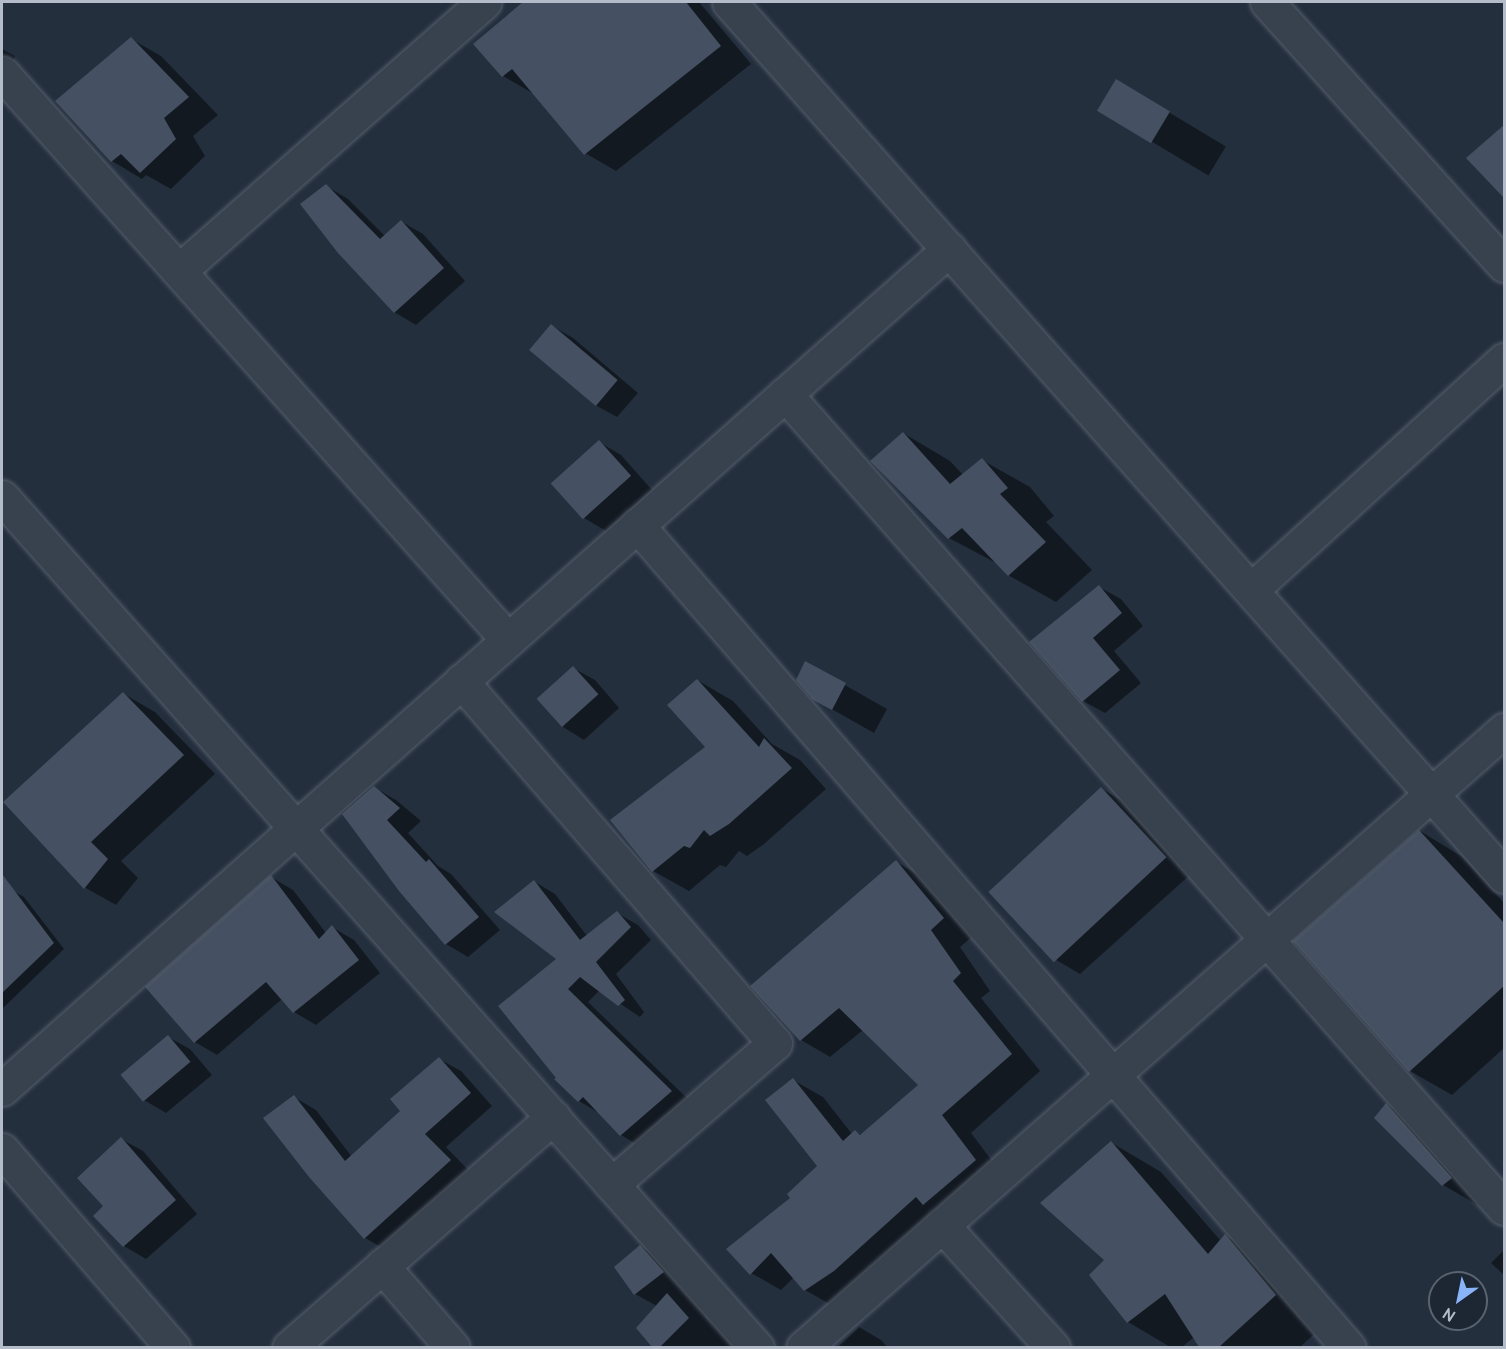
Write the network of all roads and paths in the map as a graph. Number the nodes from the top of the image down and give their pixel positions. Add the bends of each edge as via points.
1 (484, 2) edge
2 (729, 2) edge
3 (1267, 2) edge
4 (2, 73) edge
5 (949, 249) junction
6 (1504, 265) edge
7 (179, 271) junction
8 (1504, 360) edge
9 (785, 394) junction
10 (2, 497) edge
11 (637, 525) junction
12 (1251, 590) junction
13 (508, 640) junction
14 (461, 681) junction
15 (1504, 730) edge
16 (1432, 794) junction
17 (295, 828) junction
18 (1504, 876) edge
19 (1267, 939) junction
20 (1113, 1075) junction
21 (5, 1078) edge
22 (553, 1117) junction
23 (2, 1150) edge
24 (612, 1184) junction
25 (1504, 1208) edge
26 (942, 1225) junction
27 (382, 1266) junction
28 (173, 1347) edge
29 (289, 1347) edge
30 (453, 1347) edge
31 (757, 1347) edge
32 (802, 1347) edge
33 (1053, 1347) edge
34 (1349, 1347) edge

1 - 7 street
2 - 5 street
3 - 6 street
4 - 7 street
5 - 9 street
5 - 12 street
7 - 13 street
8 - 12 street
9 - 11 street
9 - 19 street
10 - 17 street
11 - 13 street
11 - 20 street
12 - 16 street
13 - 14 street
14 - 17 street
14 - 24 street via 775,1042
15 - 16 street
16 - 18 street
16 - 19 street
17 - 21 street
17 - 22 street
19 - 20 street
19 - 25 street
20 - 26 street
20 - 34 street
22 - 24 street
22 - 27 street
23 - 28 street
24 - 31 street
26 - 32 street
26 - 33 street
27 - 29 street
27 - 30 street

